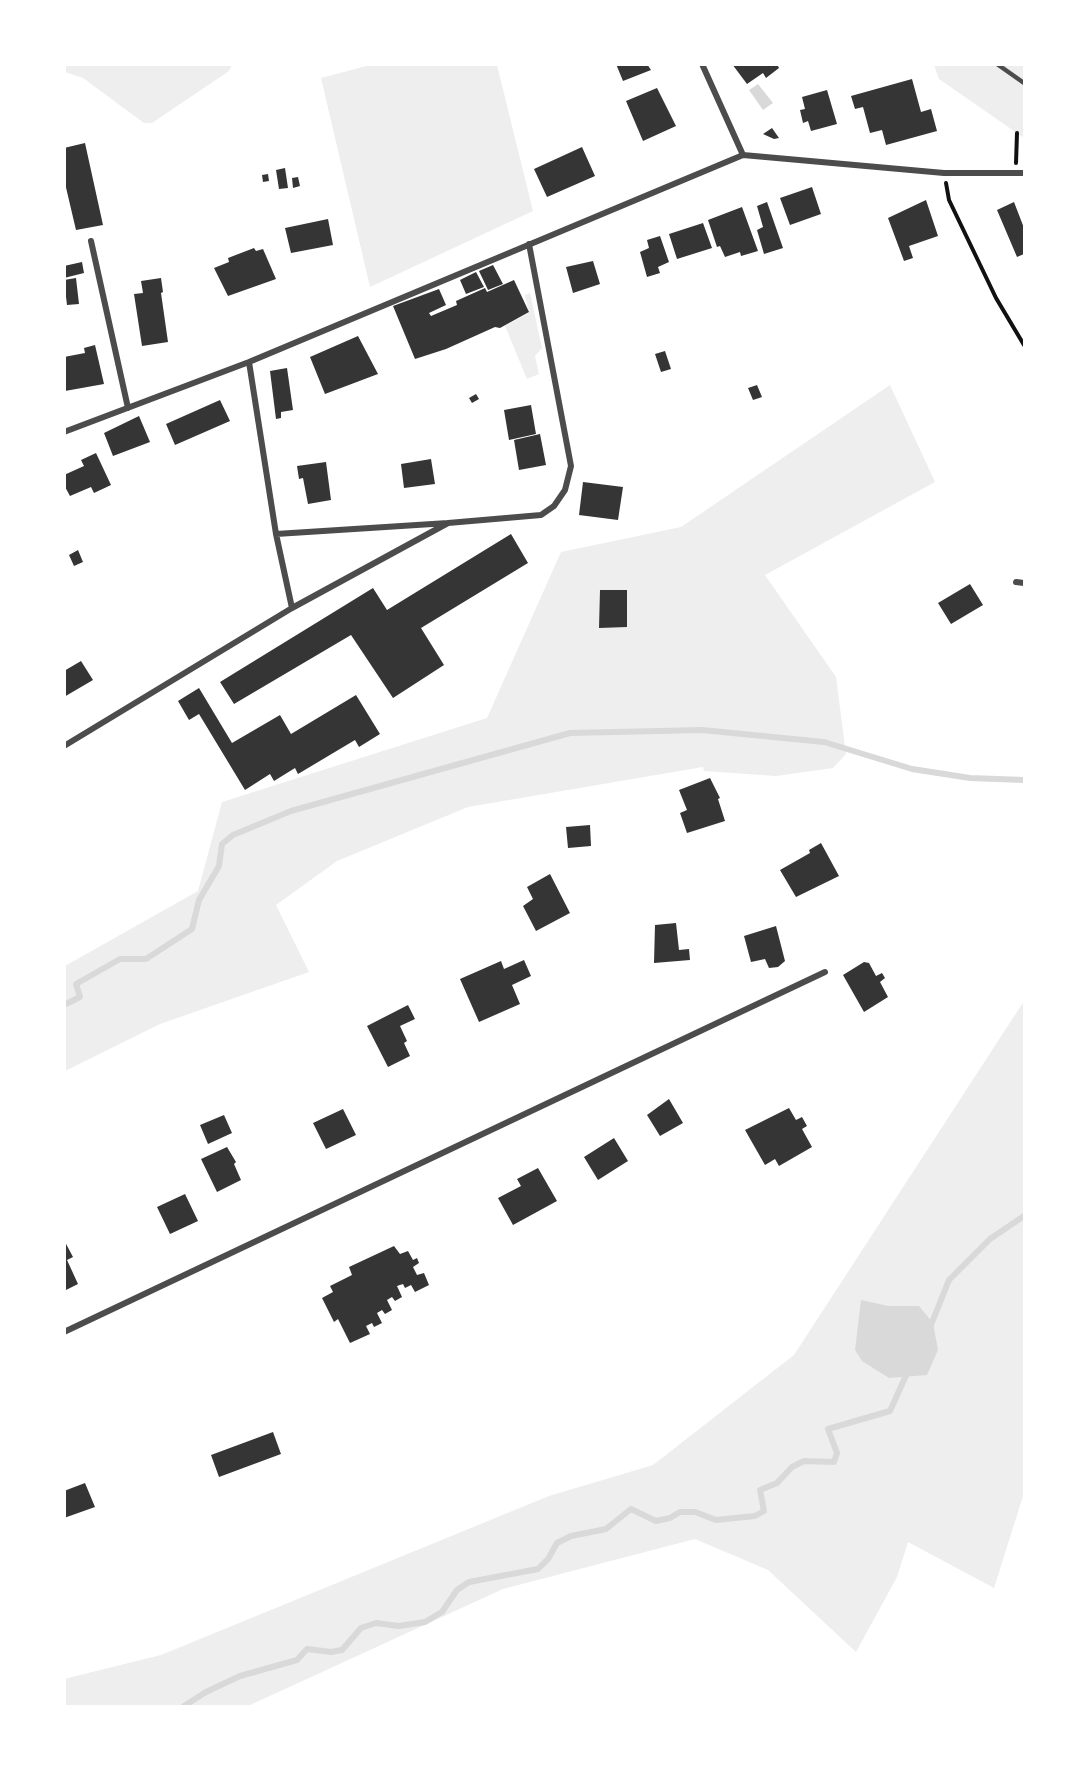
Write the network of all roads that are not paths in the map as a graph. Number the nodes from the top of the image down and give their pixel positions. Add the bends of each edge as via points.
1 (702, 64) edge
2 (998, 64) edge
3 (1024, 83) edge
4 (742, 155) junction
5 (1024, 172) edge
6 (91, 241) dead end
7 (529, 244) junction
8 (249, 362) junction
9 (128, 408) junction
10 (64, 432) edge
11 (448, 523) junction
12 (276, 534) junction
13 (1016, 582) dead end
14 (1024, 583) edge
15 (292, 608) junction
16 (64, 746) edge
17 (825, 972) dead end
18 (64, 1332) edge

1 - 4 street
2 - 3 lane
4 - 5 street via 944,173
4 - 7 street
6 - 9 street
7 - 8 street
7 - 11 street via 571,466 565,490 542,515
8 - 9 street
8 - 12 street
9 - 10 street
11 - 12 street
11 - 15 street
12 - 15 street
13 - 14 street
15 - 16 street
17 - 18 street

